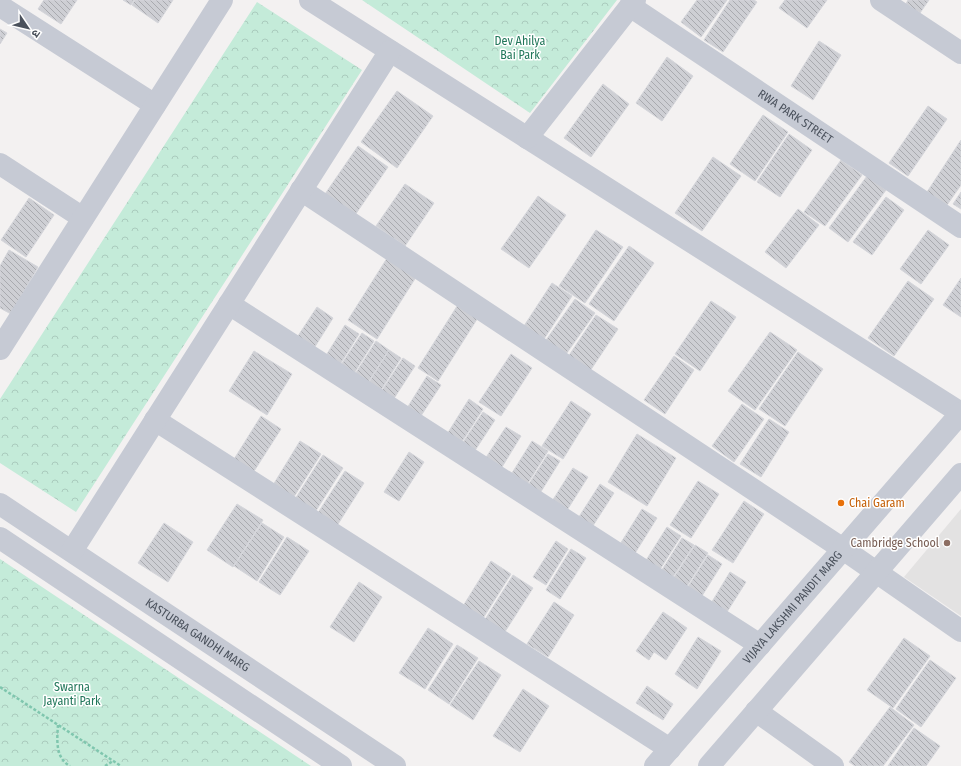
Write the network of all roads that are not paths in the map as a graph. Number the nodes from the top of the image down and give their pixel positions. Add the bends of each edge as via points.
1 (222, 0) edge
2 (310, 0) edge
3 (881, 0) edge
4 (632, 3) edge
5 (0, 6) edge
6 (390, 51) junction
7 (961, 54) edge
8 (155, 105) junction
9 (527, 138) junction
10 (0, 164) edge
11 (301, 190) junction
12 (83, 218) junction
13 (961, 227) edge
14 (229, 304) junction
15 (6, 324) edge
16 (0, 349) edge
17 (961, 413) edge
18 (155, 420) junction
19 (961, 474) edge
20 (0, 504) edge
21 (25, 520) junction
22 (5, 542) edge
23 (843, 549) junction
24 (72, 551) junction
25 (876, 572) junction
26 (961, 631) edge
27 (760, 645) junction
28 (756, 711) junction
29 (670, 749) junction
30 (341, 766) edge
31 (396, 766) edge
32 (655, 766) edge
33 (708, 766) edge
34 (833, 766) edge

1 - 8 street
2 - 6 street
3 - 7 street
4 - 9 street
4 - 13 street, RWA PARK STREET
5 - 8 street
6 - 9 street
6 - 11 street
8 - 12 street
9 - 17 street
10 - 12 street
11 - 14 street
11 - 23 street
12 - 15 street
14 - 18 street
14 - 27 street
15 - 16 street
17 - 23 street, VIJAYA LAKSHMI PANDIT MARG
18 - 24 street
18 - 29 street
19 - 25 street
20 - 21 street, KASTURBA GANDHI MARG
21 - 22 street
21 - 24 street, KASTURBA GANDHI MARG
22 - 30 street
23 - 25 street
23 - 27 street, VIJAYA LAKSHMI PANDIT MARG
24 - 31 street, KASTURBA GANDHI MARG
25 - 26 street
25 - 28 street
27 - 29 street, VIJAYA LAKSHMI PANDIT MARG
28 - 33 street
28 - 34 street
29 - 32 street, VIJAYA LAKSHMI PANDIT MARG

